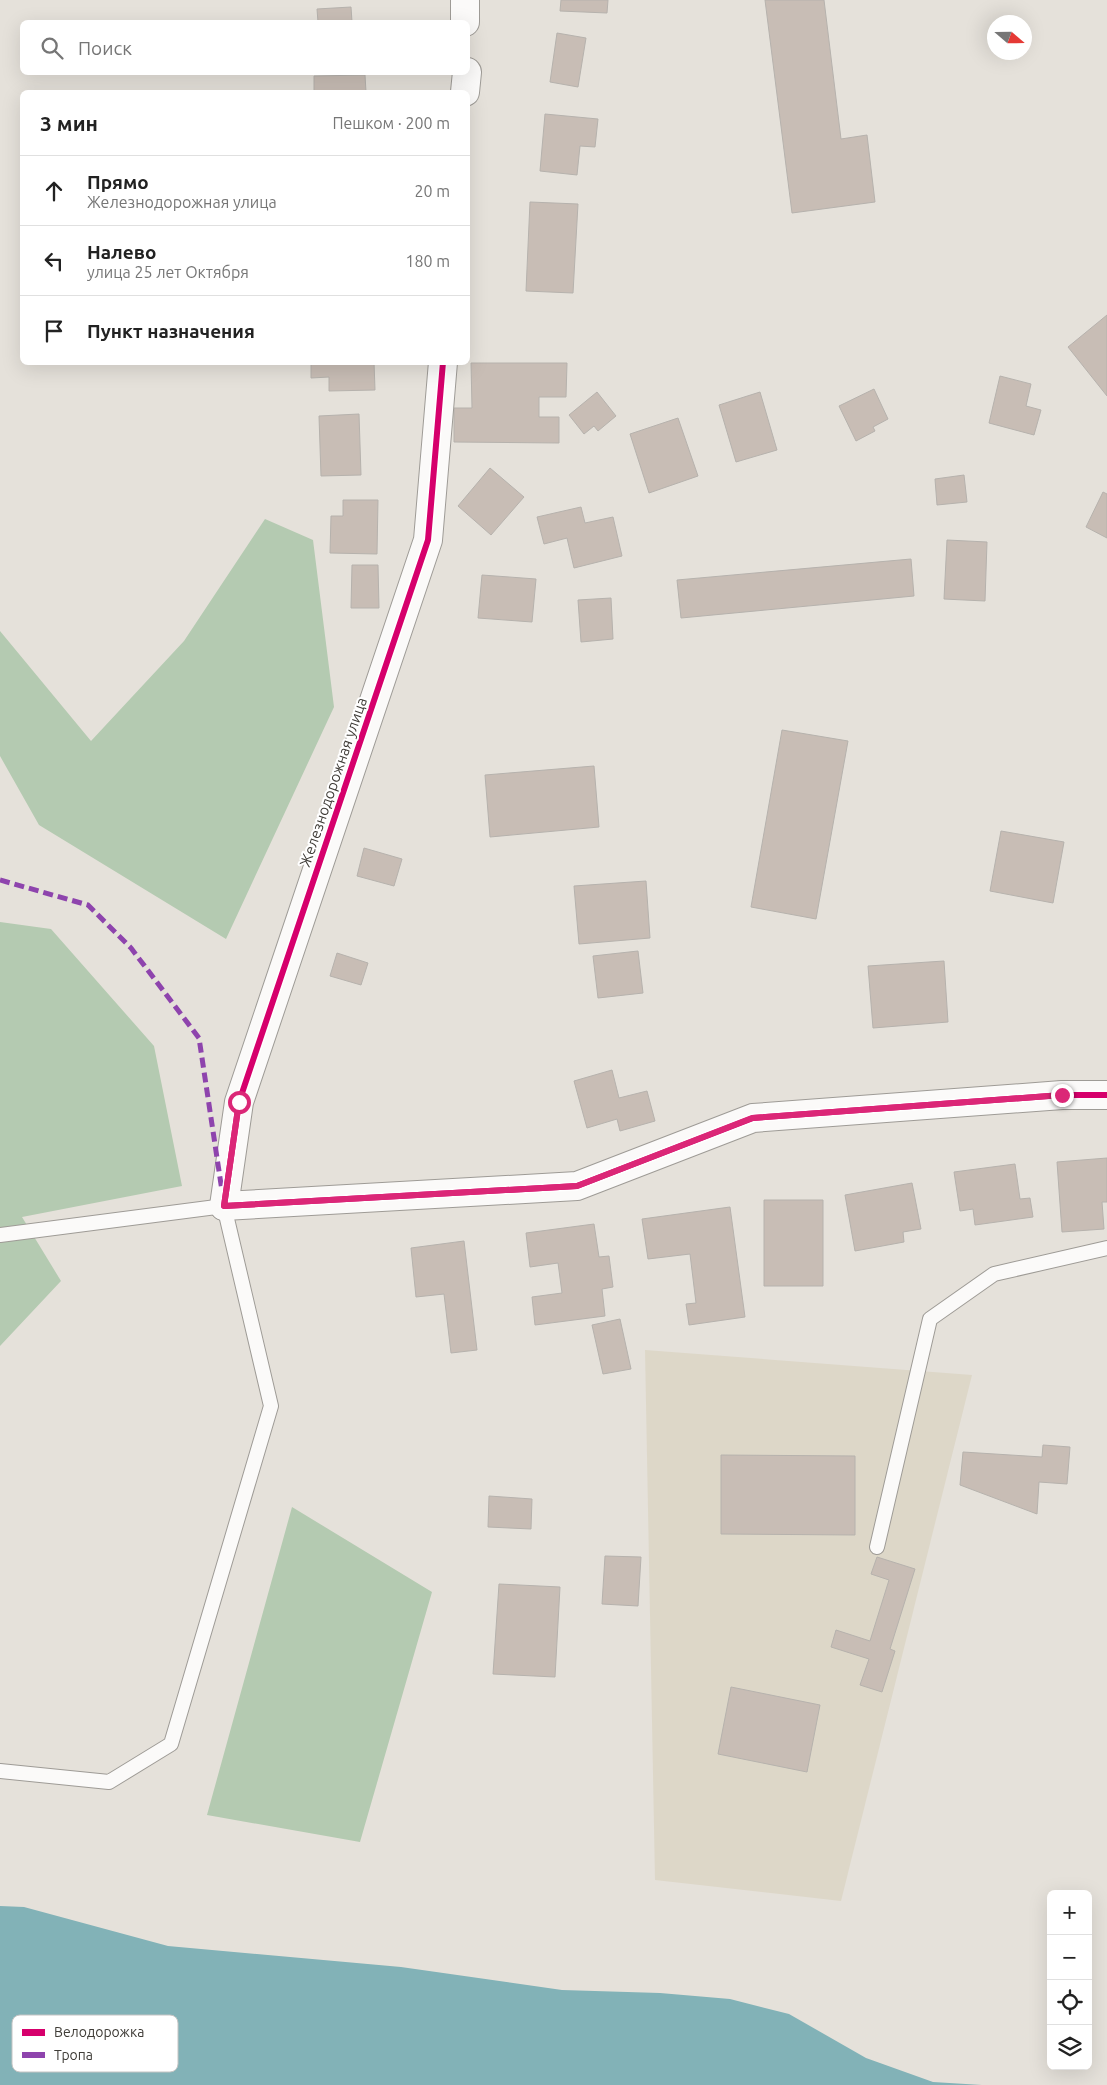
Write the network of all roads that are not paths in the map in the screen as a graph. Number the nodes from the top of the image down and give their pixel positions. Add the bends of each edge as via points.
1 (465, 0) edge
2 (465, 20) edge
3 (467, 75) edge
4 (465, 90) edge
5 (443, 365) edge
6 (1107, 1095) edge
7 (224, 1206) junction
8 (0, 1236) edge
9 (1107, 1248) edge
10 (877, 1547) dead end
11 (0, 1771) edge

1 - 2 street
3 - 4 street
5 - 7 street, Железнодорожная улица via 428,540 239,1102
6 - 7 street via 1062,1095 752,1118 577,1186
7 - 8 lane
7 - 11 lane via 271,1406 171,1744 109,1782
9 - 10 lane via 994,1274 930,1319

